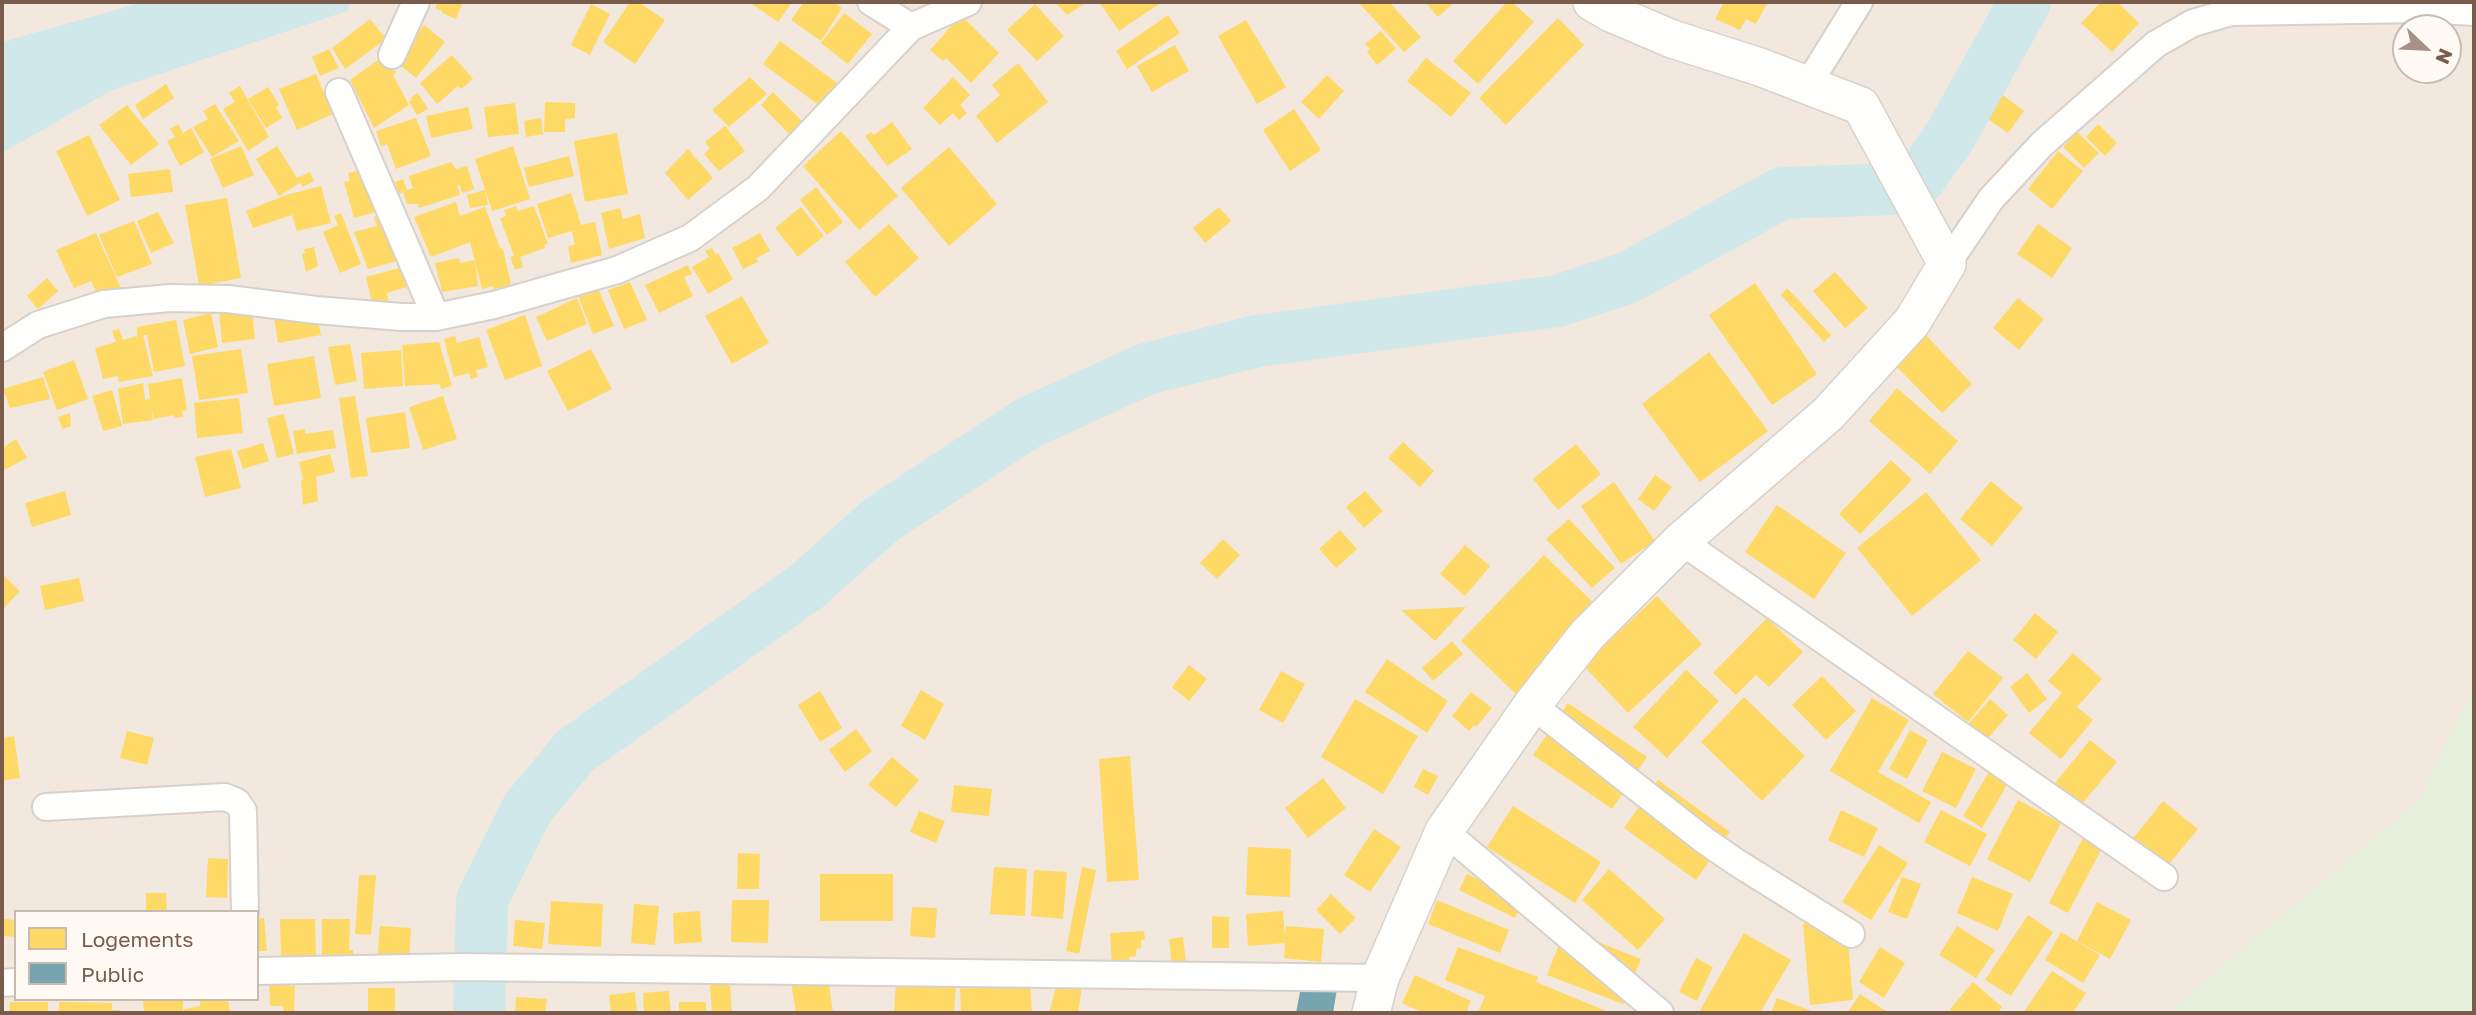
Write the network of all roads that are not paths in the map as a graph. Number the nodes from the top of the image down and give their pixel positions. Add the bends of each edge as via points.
1 (416, 2) edge
2 (870, 2) edge
3 (968, 2) edge
4 (1859, 2) edge
5 (2423, 6) edge
6 (1601, 7) edge
7 (2474, 12) edge
8 (911, 27) junction
9 (392, 55) dead end
10 (1807, 86) junction
11 (340, 92) dead end
12 (1947, 264) junction
13 (436, 317) junction
14 (2, 348) edge
15 (1681, 541) junction
16 (1532, 705) junction
17 (46, 807) dead end
18 (1444, 831) junction
19 (2164, 877) dead end
20 (245, 910) edge
21 (1851, 934) dead end
22 (259, 971) edge
23 (1380, 978) junction
24 (1371, 1013) edge
25 (1657, 1013) edge

1 - 9 street
2 - 8 street
3 - 8 street
4 - 10 street
5 - 7 street
5 - 12 street via 2231,12 2193,23 2156,44 2042,144 1991,199
6 - 10 street via 1672,39
8 - 13 street via 758,188 691,238 617,270
10 - 12 street via 1861,106
11 - 13 street
12 - 15 street via 1912,322 1828,414
13 - 14 street via 228,299 170,299 104,304 38,325
15 - 16 street via 1587,635
15 - 19 street
16 - 18 street
16 - 21 street via 1704,840
17 - 20 street via 225,797 237,802 243,811
18 - 23 street
18 - 25 street
22 - 23 street via 464,967
23 - 24 street

